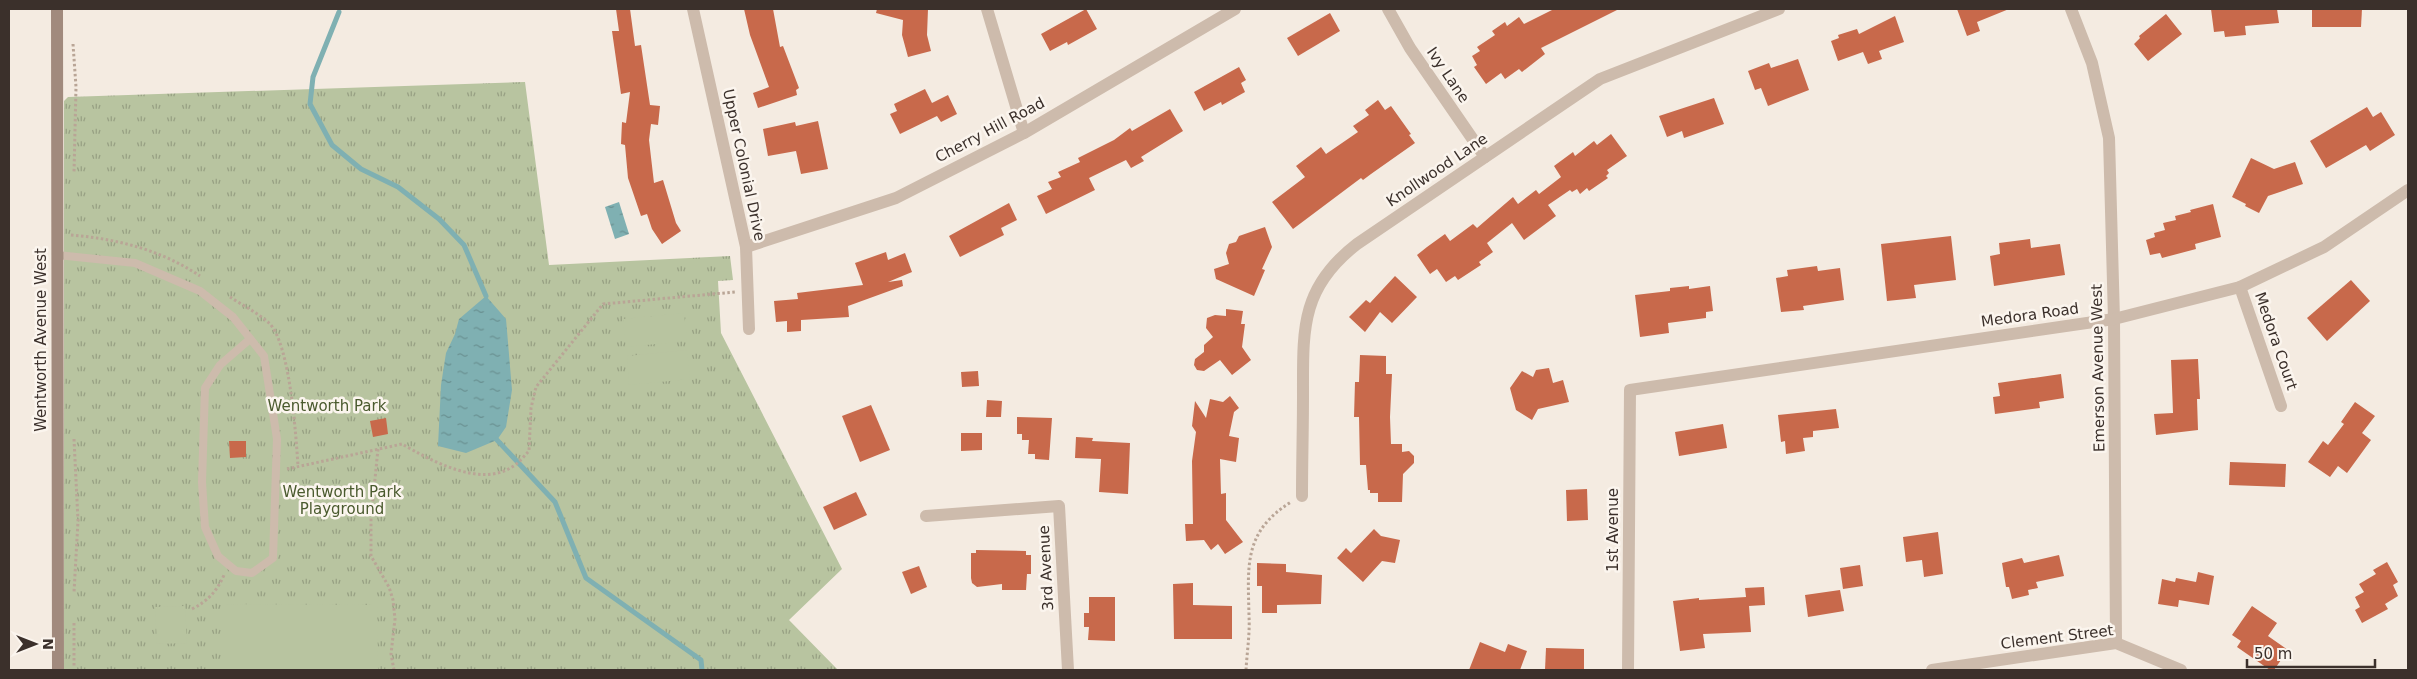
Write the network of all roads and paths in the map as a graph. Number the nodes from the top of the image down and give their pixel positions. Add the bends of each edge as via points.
1 (57, 9) edge
2 (693, 9) edge
3 (987, 9) edge
4 (1235, 9) edge
5 (1388, 9) edge
6 (1778, 9) edge
7 (2071, 9) edge
8 (1024, 133) junction
9 (1485, 157) junction
10 (2408, 190) edge
11 (746, 247) junction
12 (57, 255) junction
13 (2240, 287) junction
14 (748, 291) junction
15 (2114, 318) junction
16 (749, 330) dead end
17 (250, 339) junction
18 (1630, 390) joint
19 (2281, 406) dead end
20 (378, 449) junction
21 (276, 471) junction
22 (1302, 496) joint
23 (926, 516) dead end
24 (229, 565) junction
25 (192, 609) dead end
26 (2116, 643) junction
27 (58, 670) edge
28 (394, 670) edge
29 (1068, 670) edge
30 (1246, 670) edge
31 (1628, 670) edge
32 (1932, 670) edge
33 (2182, 670) edge

1 - 12 street, Wentworth Avenue West
2 - 11 street, Upper Colonial Drive
3 - 8 street
4 - 8 street, Cherry Hill Road
5 - 9 street, Ivy Lane via 1410,48
6 - 9 street, Knollwood Lane via 1600,79
7 - 15 street, Emerson Avenue West via 2092,63 2109,138
8 - 11 street, Cherry Hill Road via 896,198
9 - 22 street, Knollwood Lane via 1357,244 1325,275 1312,300 1304,328
10 - 13 street, Medora Road via 2324,247
11 - 14 street, Upper Colonial Drive
12 - 17 lane via 136,263 200,291 233,317
12 - 27 street, Wentworth Avenue West
13 - 15 street, Medora Road
13 - 19 street, Medora Court
14 - 16 street, Upper Colonial Drive
14 - 20 path via 603,304 536,387 531,408 529,451 506,470 477,475 456,470 402,444
15 - 18 street, Medora Road
15 - 26 street, Emerson Avenue West
17 - 21 lane via 264,356 277,439
17 - 24 lane via 220,366 205,388 202,482 205,527 218,556
18 - 31 street, 1st Avenue
20 - 21 path
20 - 28 path via 371,556 393,600 391,654
21 - 24 lane via 273,558 252,573 236,571
22 - 30 path via 1273,513 1256,537 1250,555
23 - 29 street, 3rd Avenue via 1059,506
24 - 25 path via 218,588 204,603
26 - 32 street, Clement Street
26 - 33 street, Clement Street

